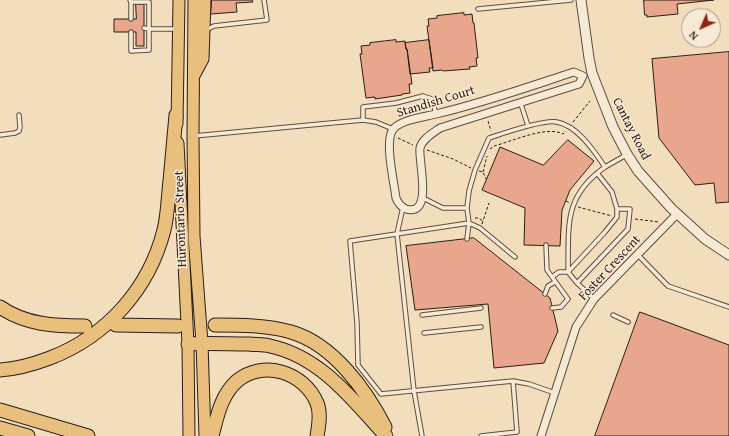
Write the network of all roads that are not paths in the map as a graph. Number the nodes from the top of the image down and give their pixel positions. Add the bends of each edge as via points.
1 (179, 0) edge
2 (194, 0) edge
3 (205, 0) edge
4 (264, 0) edge
5 (571, 0) edge
6 (581, 0) edge
7 (130, 1) edge
8 (478, 9) dead end
9 (131, 14) junction
10 (136, 14) dead end
11 (131, 20) dead end
12 (207, 26) junction
13 (144, 28) dead end
14 (179, 28) junction
15 (149, 29) junction
16 (132, 32) dead end
17 (144, 40) dead end
18 (149, 40) junction
19 (588, 75) junction
20 (193, 76) junction
21 (517, 91) junction
22 (521, 104) junction
23 (436, 114) junction
24 (19, 115) dead end
25 (176, 115) junction
26 (363, 120) junction
27 (528, 126) junction
28 (440, 128) junction
29 (391, 132) junction
30 (0, 134) edge
31 (193, 136) junction
32 (627, 154) junction
33 (605, 167) junction
34 (597, 173) junction
35 (423, 198) junction
36 (403, 207) junction
37 (467, 208) junction
38 (617, 209) junction
39 (677, 214) junction
40 (468, 221) junction
41 (396, 234) junction
42 (467, 239) dead end
43 (546, 245) dead end
44 (637, 254) junction
45 (729, 255) edge
46 (515, 257) dead end
47 (568, 272) junction
48 (552, 277) junction
49 (555, 282) junction
50 (577, 283) junction
51 (545, 294) dead end
52 (594, 299) junction
53 (0, 307) edge
54 (729, 307) edge
55 (481, 308) dead end
56 (552, 308) dead end
57 (422, 315) dead end
58 (613, 315) dead end
59 (628, 322) dead end
60 (116, 325) dead end
61 (215, 325) dead end
62 (85, 326) dead end
63 (178, 326) dead end
64 (481, 327) dead end
65 (424, 333) dead end
66 (202, 343) junction
67 (188, 344) junction
68 (0, 370) edge
69 (514, 380) junction
70 (414, 391) junction
71 (555, 393) junction
72 (0, 410) edge
73 (0, 428) edge
74 (189, 434) edge
75 (28, 436) edge
76 (88, 436) edge
77 (205, 436) edge
78 (212, 436) edge
79 (317, 436) edge
80 (386, 436) edge
81 (390, 436) edge
82 (422, 436) edge
83 (481, 436) edge
84 (541, 436) edge

1 - 14 main road, Hurontario Street
2 - 20 main road, Hurontario Street
3 - 12 main road
4 - 12 lane via 267,20
5 - 8 lane
6 - 19 street, Cantay Road via 589,58
7 - 9 lane
7 - 15 lane via 149,2
9 - 10 lane
9 - 11 lane
12 - 20 main road via 203,59
13 - 15 lane
14 - 15 lane
14 - 25 main road, Hurontario Street
15 - 18 lane
16 - 18 lane via 134,39 131,51 150,50
17 - 18 lane
19 - 21 street, Standish Court via 574,72
19 - 22 street, Standish Court via 579,84
19 - 32 street, Cantay Road
20 - 31 main road, Hurontario Street
21 - 22 street
21 - 23 street, Standish Court
22 - 27 lane
22 - 28 street, Standish Court
23 - 26 lane via 432,99 423,96 396,103 363,107
23 - 28 street
23 - 29 street, Standish Court via 399,124
24 - 30 lane via 19,131
25 - 67 main road, Hurontario Street
25 - 68 highway via 165,228 149,270 134,294 110,322 72,348 31,365
26 - 29 lane via 376,122
26 - 31 lane
27 - 33 lane via 554,121 564,124 588,143
27 - 37 lane via 489,138 475,170
28 - 35 street, Standish Court via 425,139 420,148
29 - 36 street, Standish Court via 389,146 396,198
31 - 66 main road, Hurontario Street via 194,236
32 - 33 lane
32 - 39 street, Cantay Road via 638,171
33 - 34 lane
34 - 38 lane via 612,192
34 - 47 lane via 578,193 570,215
35 - 36 street via 417,208
35 - 37 lane via 443,208
36 - 41 lane
37 - 40 lane
38 - 47 lane via 617,217
38 - 50 lane via 630,209 628,229
39 - 44 street, Foster Crescent
39 - 45 street, Cantay Road via 705,239
40 - 41 lane
40 - 42 lane
40 - 46 lane
41 - 70 lane
41 - 70 lane via 350,241 358,365 381,394
43 - 48 lane via 547,270
44 - 52 street, Foster Crescent
44 - 54 lane via 668,286
47 - 48 lane via 559,272
47 - 50 lane
48 - 49 lane
49 - 51 lane via 548,286
49 - 56 lane via 568,299 561,307
50 - 52 lane
52 - 71 street, Foster Crescent via 576,327
53 - 62 highway via 15,316 34,322
55 - 57 lane
58 - 59 lane
60 - 63 highway
61 - 81 highway via 246,325 281,330 315,342 343,367 360,388
64 - 65 lane
66 - 67 highway
66 - 77 main road, Hurontario Street
66 - 80 highway via 269,345 306,360 344,390
67 - 74 main road, Hurontario Street
69 - 70 lane
69 - 71 lane
69 - 83 lane via 517,432
70 - 82 lane
71 - 84 street, Foster Crescent
72 - 76 highway
73 - 75 highway
78 - 79 highway via 228,391 246,376 271,370 293,376 311,393 317,403 319,415

